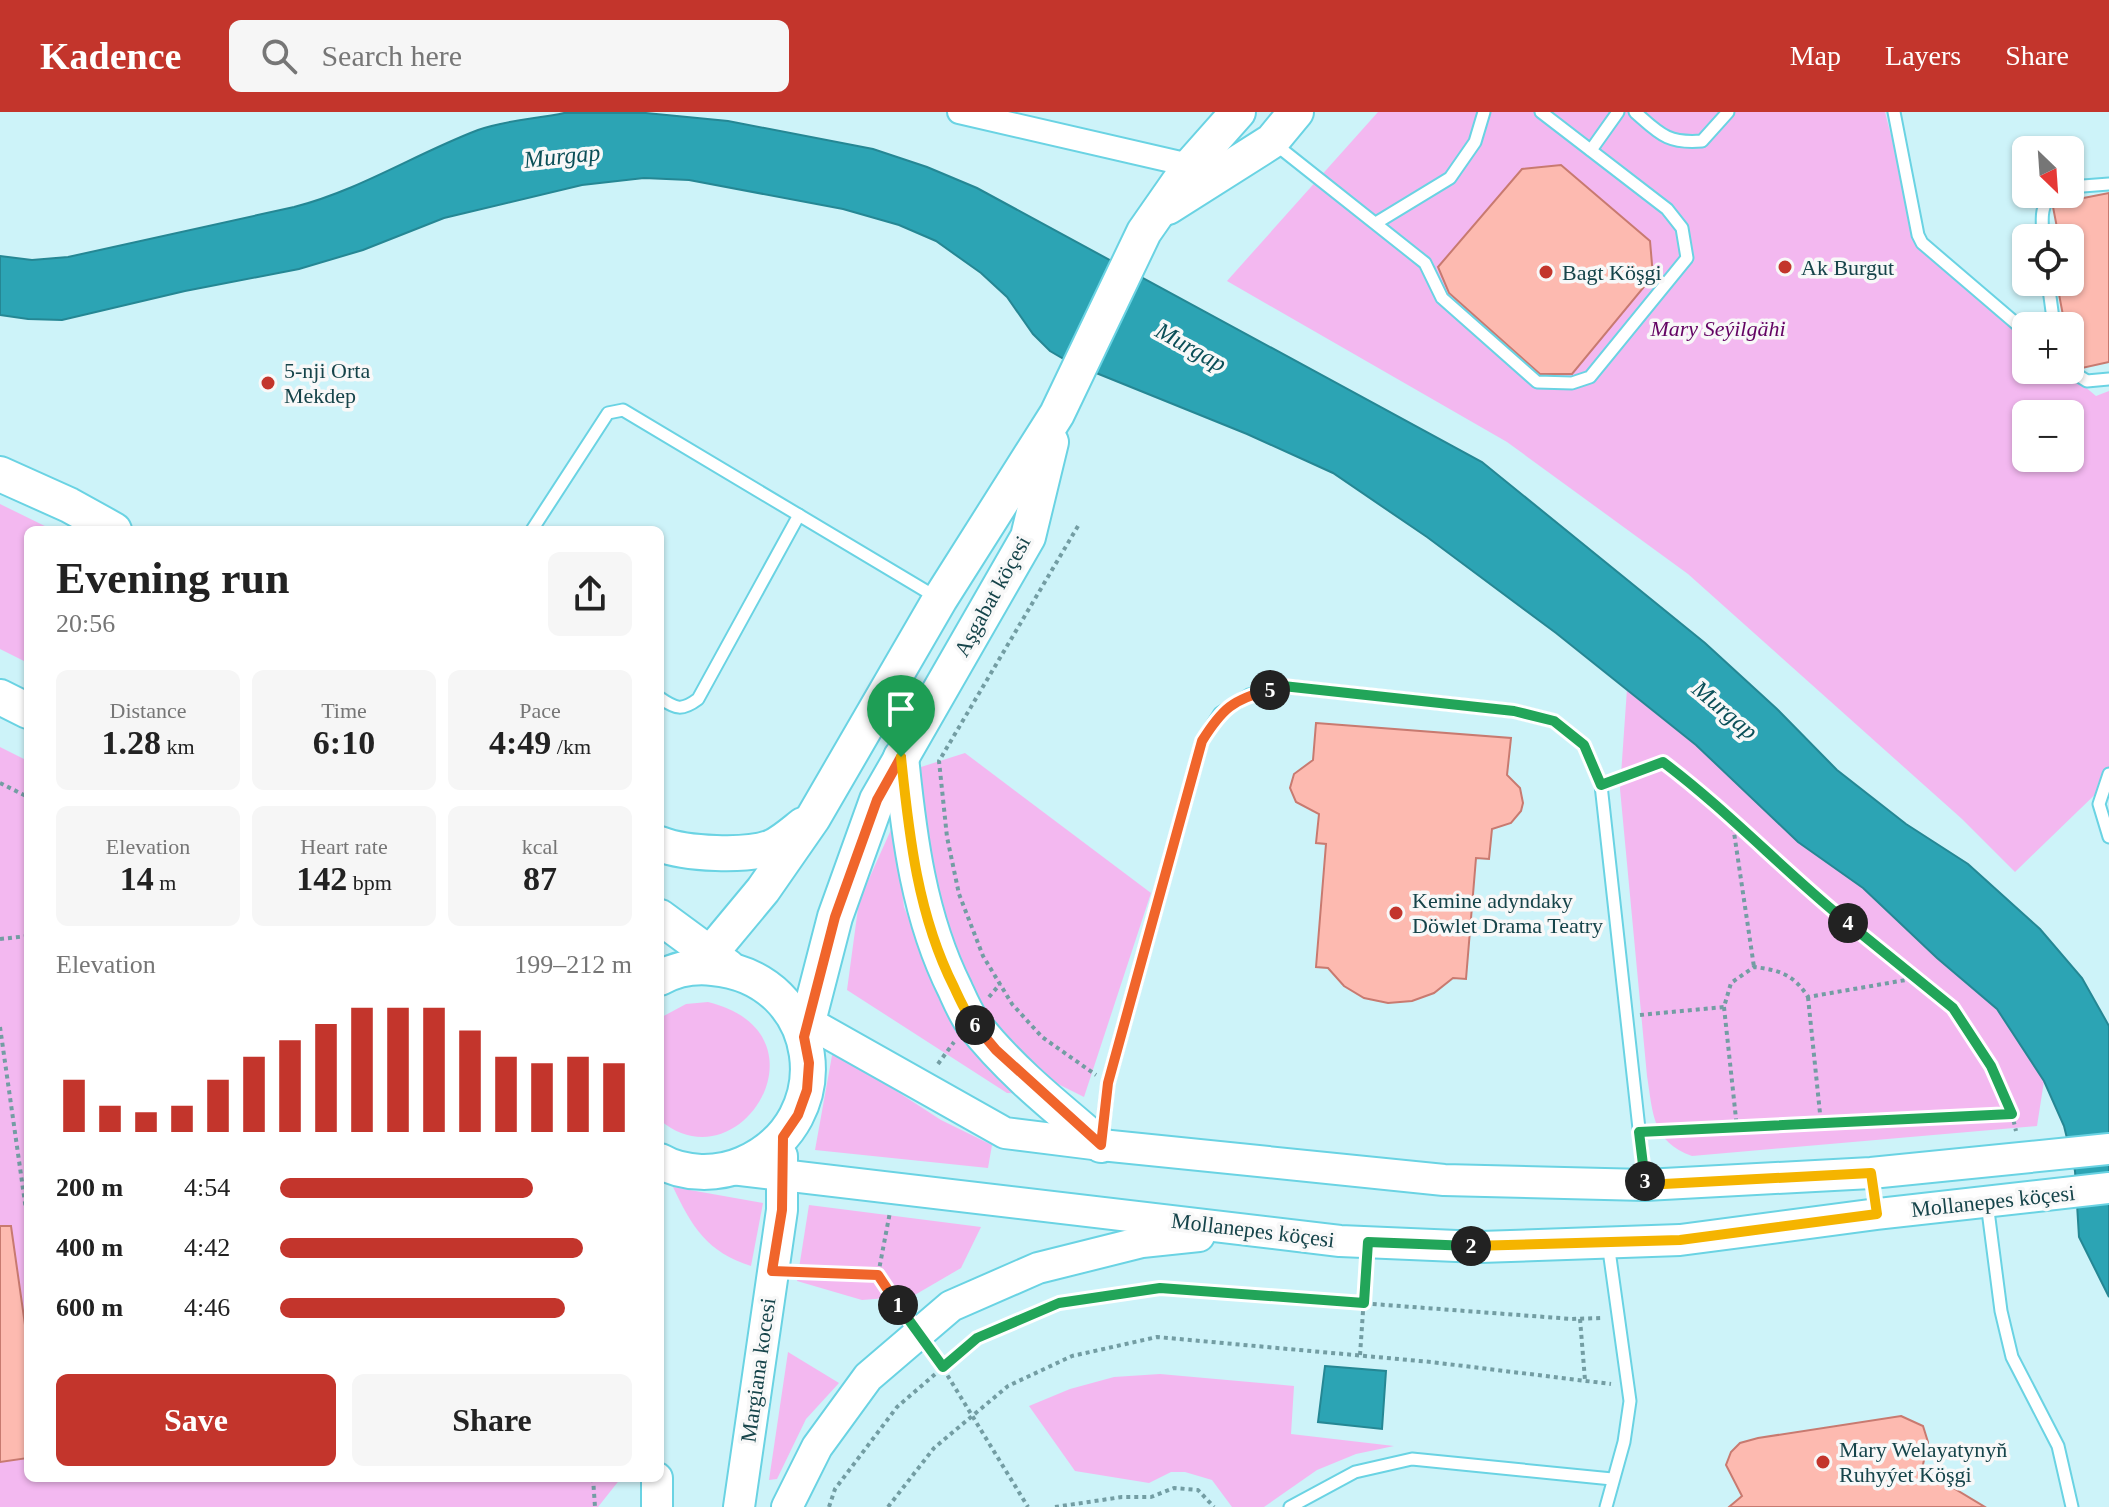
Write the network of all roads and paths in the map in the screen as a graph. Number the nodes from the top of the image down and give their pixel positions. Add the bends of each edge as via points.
1 (959, 112) edge
2 (1238, 112) edge
3 (1296, 112) edge
4 (1484, 112) edge
5 (1541, 112) edge
6 (1618, 112) edge
7 (1635, 112) edge
8 (1728, 112) edge
9 (1894, 112) edge
10 (1272, 141) junction
11 (1591, 150) junction
12 (1206, 169) junction
13 (2109, 184) edge
14 (2084, 186) edge
15 (1376, 223) junction
16 (2012, 320) edge
17 (2084, 379) edge
18 (2109, 379) edge
19 (1057, 414) junction
20 (0, 474) edge
21 (799, 515) junction
22 (107, 526) edge
23 (535, 526) edge
24 (1078, 526) dead end
25 (940, 599) junction
26 (0, 697) edge
27 (664, 701) edge
28 (24, 709) edge
29 (901, 757) junction
30 (2109, 774) edge
31 (0, 783) edge
32 (1601, 785) junction
33 (24, 795) edge
34 (813, 818) junction
35 (1732, 819) junction
36 (2109, 837) edge
37 (664, 845) edge
38 (664, 920) edge
39 (24, 936) edge
40 (0, 939) edge
41 (713, 963) junction
42 (1754, 967) junction
43 (664, 976) edge
44 (1917, 978) junction
45 (1808, 997) junction
46 (1724, 1007) junction
47 (1627, 1017) junction
48 (801, 1023) junction
49 (0, 1027) edge
50 (1108, 1083) junction
51 (2012, 1114) junction
52 (1821, 1123) junction
53 (1737, 1128) junction
54 (1639, 1132) junction
55 (783, 1137) junction
56 (1101, 1145) junction
57 (2109, 1149) edge
58 (2013, 1158) junction
59 (664, 1164) edge
60 (732, 1169) junction
61 (1871, 1173) junction
62 (781, 1177) junction
63 (24, 1182) edge
64 (1645, 1185) junction
65 (2109, 1188) edge
66 (895, 1190) junction
67 (1987, 1203) junction
68 (1877, 1214) junction
69 (1257, 1230) junction
70 (1368, 1242) junction
71 (1608, 1243) junction
72 (772, 1271) junction
73 (878, 1275) junction
74 (1364, 1303) junction
75 (1618, 1317) junction
76 (1580, 1318) junction
77 (919, 1334) junction
78 (1360, 1355) junction
79 (943, 1367) junction
80 (1585, 1380) junction
81 (1628, 1386) junction
82 (973, 1415) junction
83 (1612, 1479) junction
84 (593, 1482) edge
85 (595, 1507) edge
86 (739, 1507) edge
87 (787, 1507) edge
88 (829, 1507) edge
89 (888, 1507) edge
90 (1028, 1507) edge
91 (1055, 1507) edge
92 (1214, 1507) edge
93 (1290, 1507) edge
94 (1606, 1507) edge
95 (2072, 1507) edge

1 - 12 street
2 - 12 main road, Aşgabat köçesi
3 - 10 main road, Aşgabat köçesi
4 - 15 lane via 1475,142 1450,178
5 - 11 lane
6 - 11 lane
7 - 8 lane via 1680,143 1702,141
9 - 16 lane via 1922,243
10 - 12 main road, Aşgabat köçesi
10 - 15 lane
11 - 15 lane via 1667,209 1682,228 1687,258 1590,377 1572,383 1537,382 1442,298 1425,263
12 - 19 main road, Aşgabat köçesi via 1151,223
13 - 14 lane
17 - 18 lane
19 - 25 main road, Aşgabat köçesi
19 - 29 main road, Aşgabat köçesi via 1028,537
20 - 22 main road
21 - 23 lane via 623,410 608,413
21 - 25 lane
21 - 27 lane via 698,699 675,709
24 - 50 path via 939,761 959,894 983,956 1012,1004 1042,1037
25 - 34 main road, Aşgabat köçesi
26 - 28 main road
29 - 48 main road, Aşgabat köçesi via 877,800
29 - 56 main road via 921,898 946,972 970,1019 996,1050
30 - 36 lane via 2099,804
31 - 33 path
32 - 35 path via 1663,762
32 - 47 lane
32 - 50 lane via 1584,745 1554,721 1514,711 1283,686 1249,695 1220,713 1202,741
34 - 37 main road via 771,847 702,853
34 - 41 main road, Aşgabat köçesi
35 - 42 path
35 - 44 path via 1814,896
38 - 41 main road
39 - 40 path
41 - 43 main road
41 - 48 main road via 773,991
42 - 45 path via 1779,970 1797,981
42 - 46 path via 1731,983
44 - 45 path
44 - 51 path via 1953,1008 1991,1066
45 - 52 path
46 - 47 path
46 - 53 path
47 - 54 lane
48 - 55 main road via 809,1063 807,1090
48 - 56 street, Mollanepes köçesi via 1005,1133
49 - 63 path
50 - 56 lane
51 - 52 path
51 - 58 path
52 - 53 path
53 - 54 path
54 - 64 lane
55 - 60 main road via 760,1157
55 - 62 street, Margiana kocesi
56 - 64 street, Mollanepes köçesi via 1444,1180
57 - 58 street, Mollanepes köçesi
58 - 61 street, Mollanepes köçesi
59 - 60 main road via 699,1173
60 - 62 street, Mollanepes köçesi
61 - 64 street, Mollanepes köçesi
61 - 68 street
62 - 66 street, Mollanepes köçesi
62 - 72 street, Margiana kocesi via 782,1210
65 - 67 street, Mollanepes köçesi
66 - 69 street, Mollanepes köçesi
66 - 73 path
67 - 68 street, Mollanepes köçesi
67 - 95 lane via 2012,1357 2058,1446
68 - 71 street, Mollanepes köçesi via 1680,1240
69 - 70 street, Mollanepes köçesi
69 - 77 street via 1142,1242 1038,1268 951,1306
70 - 71 street, Mollanepes köçesi via 1480,1247
70 - 74 path
71 - 75 lane
72 - 73 path
72 - 86 street, Margiana kocesi
73 - 77 path
74 - 76 path
74 - 78 path
74 - 79 path via 1160,1288 1059,1303 977,1338
75 - 76 path
75 - 81 lane
76 - 80 path
77 - 79 path
77 - 87 street via 868,1377 817,1447
78 - 80 path
78 - 82 path via 1157,1337 1072,1356 1008,1386
79 - 82 path
79 - 88 path via 897,1407 835,1489
80 - 81 path
81 - 83 lane via 1624,1442
82 - 89 path via 934,1448
82 - 90 path
83 - 93 lane via 1412,1459 1355,1472
83 - 94 lane
84 - 85 path
91 - 92 path via 1151,1497 1174,1488 1198,1490

